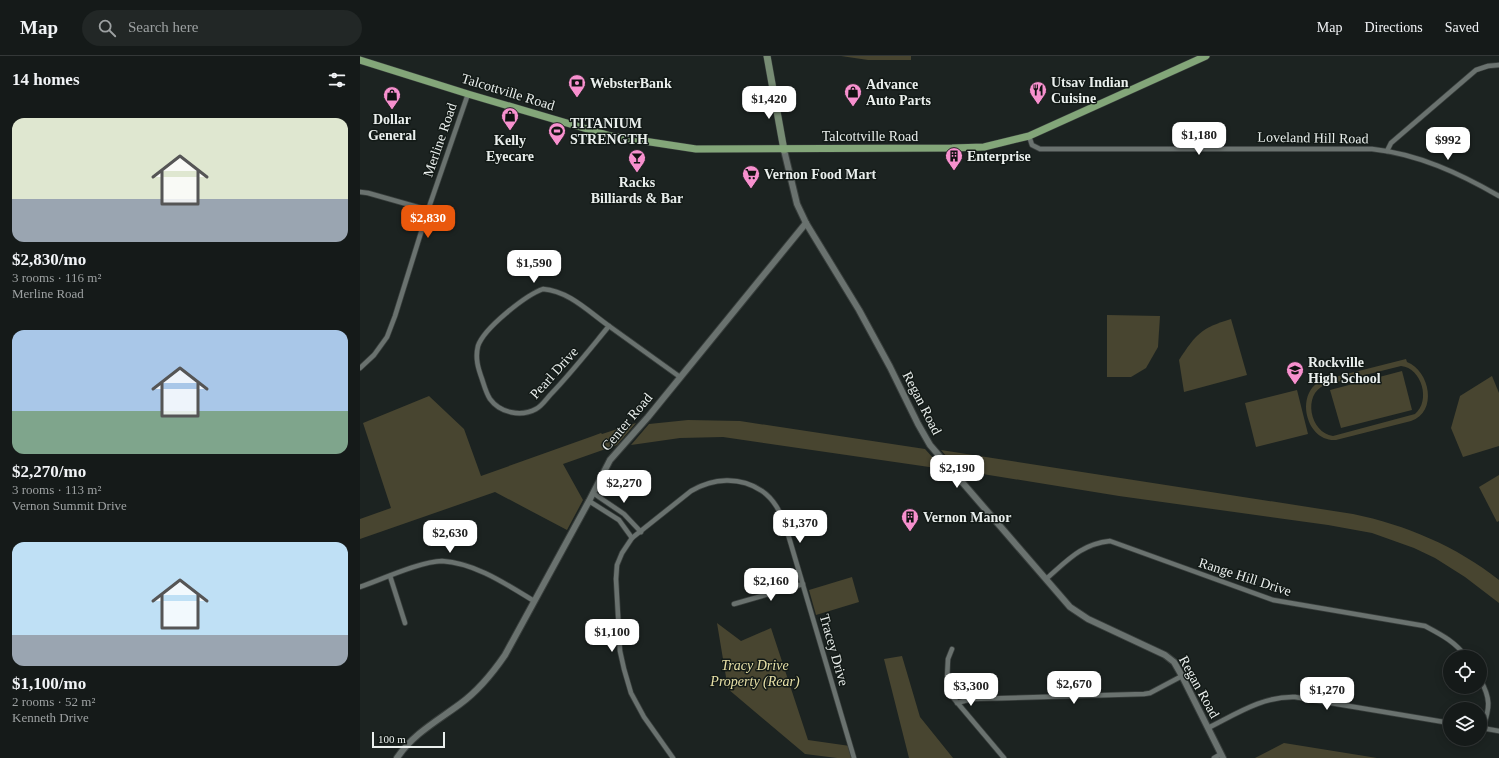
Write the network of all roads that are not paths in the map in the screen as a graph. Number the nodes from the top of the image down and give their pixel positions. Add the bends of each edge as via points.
1 (767, 56) edge
2 (1206, 56) edge
3 (360, 60) edge
4 (1499, 65) edge
5 (468, 94) junction
6 (1029, 136) junction
7 (784, 150) junction
8 (1387, 150) junction
9 (360, 192) edge
10 (1499, 196) edge
11 (428, 210) junction
12 (806, 223) junction
13 (609, 326) junction
14 (360, 368) edge
15 (680, 377) junction
16 (593, 493) junction
17 (589, 501) junction
18 (641, 532) junction
19 (632, 538) junction
20 (390, 576) junction
21 (1046, 579) junction
22 (803, 584) junction
23 (360, 587) edge
24 (534, 601) junction
25 (734, 604) dead end
26 (405, 623) dead end
27 (952, 649) dead end
28 (1462, 650) edge
29 (1182, 676) junction
30 (1487, 692) edge
31 (956, 703) junction
32 (1487, 715) edge
33 (1443, 722) edge
34 (1208, 728) junction
35 (1487, 729) edge
36 (1499, 731) edge
37 (1222, 756) edge
38 (397, 758) edge
39 (673, 758) edge
40 (854, 758) edge
41 (1004, 758) edge
42 (1214, 758) edge

1 - 7 main road
2 - 6 main road, Talcottville Road
3 - 5 main road, Talcottville Road
4 - 8 street, Loveland Hill Road via 1476,70 1391,143
5 - 7 main road, Talcottville Road via 611,136 696,149
5 - 11 street, Merline Road
6 - 7 main road, Talcottville Road via 984,147 968,148
6 - 8 street, Loveland Hill Road via 1032,145 1040,149
7 - 12 street, Regan Road via 797,204
8 - 10 street via 1457,173
9 - 11 street via 368,192
11 - 14 street, Merline Road via 387,337 374,355
12 - 15 street, Center Road
12 - 21 street, Regan Road via 859,310 930,445
13 - 13 street, Pearl Drive via 564,293 543,289 530,295 491,327 478,346 477,367 490,398 498,407 510,413 524,413 537,408 559,386
13 - 15 street, Pearl Drive
15 - 16 street, Center Road via 610,460
16 - 17 street, Center Road
16 - 18 street via 624,514
17 - 19 street via 619,520
17 - 24 street, Center Road
18 - 19 street, Tracey Drive
18 - 22 street, Tracey Drive via 701,485 727,480 742,482 762,491 778,509
19 - 39 street via 617,565 620,651 631,693 644,717
20 - 23 street
20 - 24 street via 424,564 441,561 457,563 471,567
20 - 26 street
21 - 28 street, Range Hill Drive via 1085,547 1097,542 1110,541 1273,600 1425,626
21 - 29 street, Regan Road via 1080,615 1165,655 1174,662
22 - 25 street
22 - 40 street, Tracey Drive
24 - 38 street, Center Road via 493,672 460,704 418,734
27 - 31 street via 948,659 946,680
29 - 31 street via 1144,694 971,699
29 - 34 street, Regan Road
30 - 32 street
31 - 41 street
33 - 34 street via 1285,697 1249,707
34 - 37 street, Regan Road
35 - 36 street
37 - 42 street

